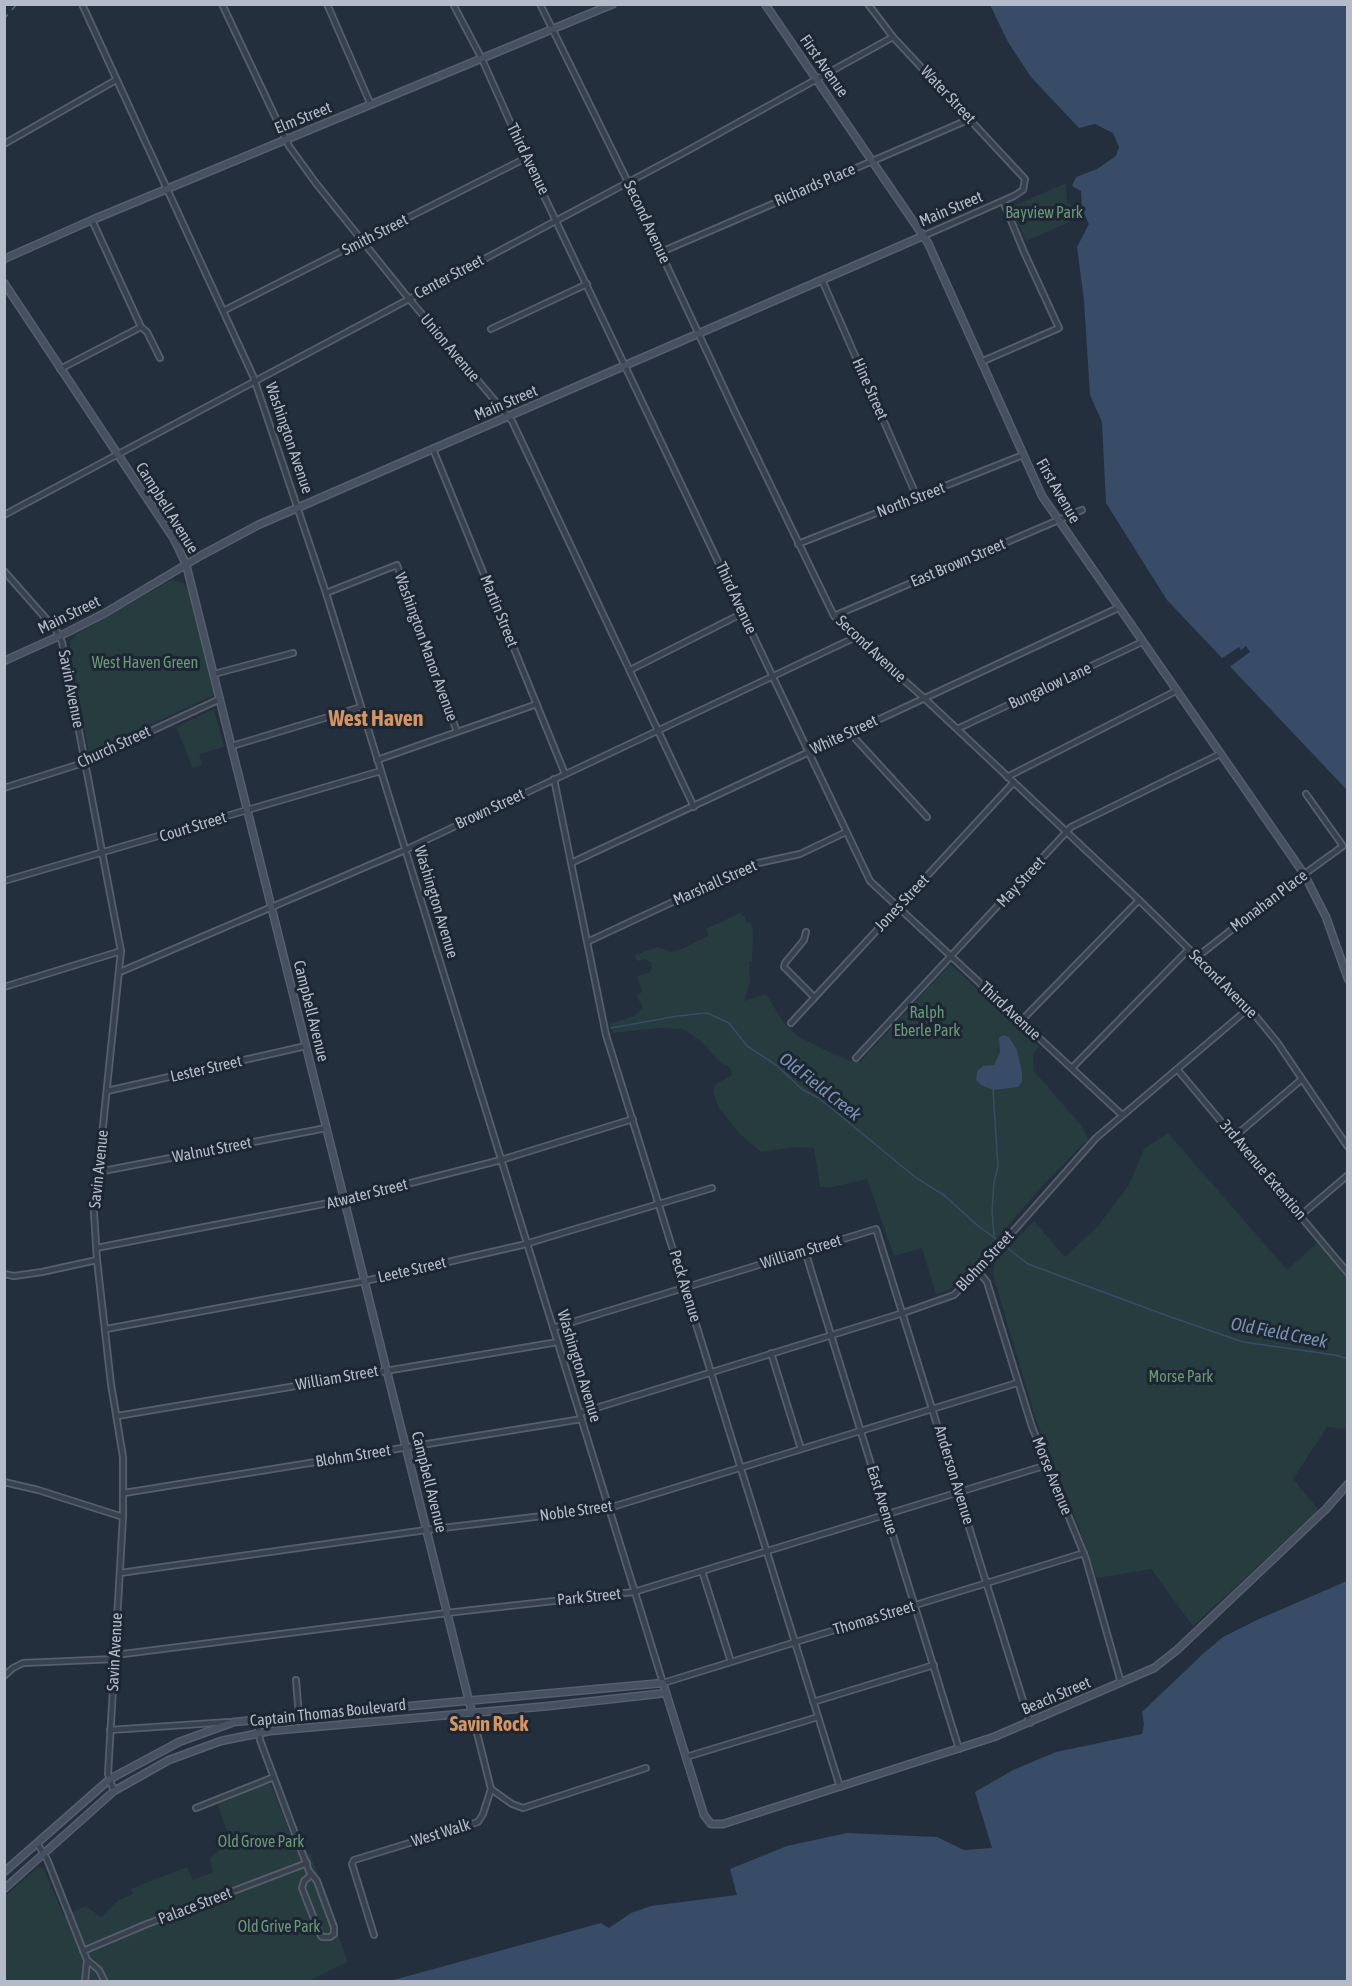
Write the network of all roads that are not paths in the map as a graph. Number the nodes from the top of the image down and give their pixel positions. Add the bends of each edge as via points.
1 (82, 4) edge
2 (222, 4) edge
3 (327, 4) edge
4 (453, 4) edge
5 (540, 4) edge
6 (613, 4) edge
7 (765, 4) edge
8 (868, 4) edge
9 (554, 30) junction
10 (893, 37) junction
11 (482, 59) junction
12 (116, 80) junction
13 (817, 80) junction
14 (371, 105) junction
15 (970, 119) junction
16 (285, 140) junction
17 (4, 144) edge
18 (526, 158) junction
19 (872, 161) junction
20 (628, 181) junction
21 (1025, 186) joint
22 (166, 190) junction
23 (1003, 201) junction
24 (92, 220) junction
25 (557, 220) junction
26 (923, 236) junction
27 (363, 241) junction
28 (661, 252) junction
29 (4, 259) edge
30 (822, 280) junction
31 (4, 284) edge
32 (587, 284) junction
33 (409, 299) junction
34 (223, 311) junction
35 (141, 327) junction
36 (491, 329) dead end
37 (699, 333) junction
38 (160, 358) dead end
39 (981, 362) junction
40 (627, 365) junction
41 (60, 369) junction
42 (255, 381) junction
43 (508, 416) junction
44 (433, 449) junction
45 (118, 455) junction
46 (1023, 455) junction
47 (917, 497) junction
48 (299, 507) junction
49 (1082, 510) dead end
50 (4, 515) edge
51 (1058, 520) junction
52 (798, 544) junction
53 (186, 564) junction
54 (4, 571) edge
55 (326, 593) junction
56 (1118, 608) junction
57 (743, 613) junction
58 (834, 616) junction
59 (60, 636) junction
60 (856, 637) junction
61 (1142, 642) junction
62 (293, 653) dead end
63 (4, 661) edge
64 (630, 670) junction
65 (214, 674) junction
66 (773, 676) junction
67 (1176, 691) junction
68 (924, 698) junction
69 (220, 699) junction
70 (537, 704) junction
71 (361, 707) junction
72 (957, 729) junction
73 (658, 730) junction
74 (457, 732) junction
75 (850, 733) junction
76 (232, 747) junction
77 (809, 752) junction
78 (1220, 753) junction
79 (377, 760) junction
80 (86, 761) junction
81 (381, 771) junction
82 (566, 774) junction
83 (1007, 777) junction
84 (554, 779) junction
85 (1013, 783) junction
86 (4, 788) edge
87 (1306, 794) dead end
88 (694, 807) junction
89 (248, 810) junction
90 (927, 817) dead end
91 (846, 832) junction
92 (1066, 832) junction
93 (405, 850) junction
94 (103, 854) junction
95 (571, 863) junction
96 (1304, 874) junction
97 (4, 881) edge
98 (1139, 900) junction
99 (272, 906) junction
100 (898, 907) junction
101 (806, 932) dead end
102 (587, 942) junction
103 (1189, 949) junction
104 (121, 951) junction
105 (951, 957) junction
106 (1197, 957) junction
107 (120, 972) junction
108 (1347, 979) edge
109 (4, 987) edge
110 (814, 997) junction
111 (1249, 1008) junction
112 (1021, 1021) junction
113 (791, 1023) dead end
114 (306, 1046) junction
115 (856, 1058) dead end
116 (1072, 1068) junction
117 (1177, 1069) junction
118 (1302, 1079) junction
119 (107, 1091) junction
120 (1122, 1115) junction
121 (633, 1119) junction
122 (326, 1128) junction
123 (1234, 1137) junction
124 (1347, 1148) edge
125 (501, 1160) junction
126 (98, 1172) junction
127 (1347, 1175) edge
128 (712, 1188) dead end
129 (344, 1200) junction
130 (660, 1204) junction
131 (1301, 1215) junction
132 (876, 1229) joint
133 (526, 1244) junction
134 (96, 1248) junction
135 (805, 1251) junction
136 (97, 1260) junction
137 (978, 1271) junction
138 (1347, 1272) edge
139 (4, 1274) edge
140 (365, 1281) junction
141 (685, 1288) junction
142 (903, 1312) junction
143 (553, 1328) junction
144 (106, 1329) junction
145 (830, 1335) junction
146 (558, 1342) junction
147 (771, 1353) junction
148 (387, 1370) junction
149 (712, 1372) junction
150 (1017, 1383) junction
151 (933, 1408) junction
152 (579, 1413) junction
153 (117, 1416) junction
154 (582, 1419) junction
155 (861, 1431) junction
156 (406, 1448) junction
157 (801, 1449) junction
158 (1047, 1465) junction
159 (741, 1467) junction
160 (4, 1482) edge
161 (1347, 1484) edge
162 (959, 1492) junction
163 (124, 1493) junction
164 (609, 1508) junction
165 (886, 1515) junction
166 (123, 1517) junction
167 (426, 1530) junction
168 (767, 1551) junction
169 (1084, 1553) junction
170 (702, 1571) junction
171 (120, 1573) junction
172 (986, 1583) junction
173 (634, 1592) junction
174 (914, 1606) junction
175 (447, 1613) junction
176 (795, 1643) junction
177 (115, 1657) junction
178 (731, 1662) junction
179 (934, 1665) junction
180 (4, 1676) edge
181 (296, 1680) dead end
182 (663, 1683) junction
183 (1121, 1683) junction
184 (666, 1693) junction
185 (469, 1701) junction
186 (813, 1702) junction
187 (472, 1713) junction
188 (299, 1716) junction
189 (818, 1717) junction
190 (257, 1719) junction
191 (234, 1722) junction
192 (1030, 1723) junction
193 (110, 1730) junction
194 (259, 1732) junction
195 (959, 1749) junction
196 (686, 1757) junction
197 (646, 1768) dead end
198 (274, 1777) junction
199 (110, 1779) junction
200 (840, 1787) junction
201 (491, 1789) junction
202 (114, 1791) junction
203 (196, 1808) dead end
204 (713, 1825) joint
205 (37, 1843) junction
206 (44, 1853) junction
207 (307, 1863) junction
208 (4, 1872) edge
209 (311, 1875) junction
210 (4, 1889) edge
211 (374, 1935) dead end
212 (83, 1951) junction
213 (87, 1960) junction
214 (85, 1982) edge
215 (105, 1982) edge

1 - 12 street, Washington Avenue
2 - 16 street, Union Avenue
3 - 14 street
4 - 11 street, Third Avenue
5 - 9 street, Second Avenue
6 - 9 main road, Elm Street
7 - 13 main road, First Avenue
8 - 10 street, Water Street
9 - 11 main road, Elm Street
9 - 20 street, Second Avenue
10 - 13 street, Center Street
10 - 15 street, Water Street
11 - 14 main road, Elm Street
11 - 18 street, Third Avenue
12 - 17 street
12 - 22 street, Washington Avenue
13 - 19 main road, First Avenue
13 - 20 street, Center Street
14 - 16 main road, Elm Street
15 - 19 street, Richards Place
15 - 21 street, Water Street via 1023,174
16 - 22 main road, Elm Street
16 - 27 street, Union Avenue
18 - 25 street, Third Avenue
18 - 27 street, Smith Street
19 - 26 main road, First Avenue
19 - 28 street, Richards Place
20 - 25 street, Center Street
20 - 28 street, Second Avenue
21 - 23 street, Main Street
22 - 24 main road, Elm Street
22 - 34 street, Washington Avenue
23 - 26 street, Main Street
23 - 39 street via 1059,327
24 - 29 main road, Elm Street
24 - 35 street
25 - 32 street, Third Avenue
25 - 33 street, Center Street
26 - 30 main road, Main Street
26 - 39 main road, First Avenue
27 - 33 street, Union Avenue
27 - 34 street, Smith Street
28 - 37 street, Second Avenue
30 - 37 main road, Main Street
30 - 47 street, Hine Street
31 - 41 main road, Campbell Avenue
32 - 36 street
32 - 40 street, Third Avenue
33 - 42 street, Center Street
33 - 43 street, Union Avenue
34 - 42 street, Washington Avenue
35 - 38 street
35 - 41 street
37 - 40 main road, Main Street
37 - 52 street, Second Avenue
39 - 46 main road, First Avenue
40 - 43 main road, Main Street
40 - 57 street, Third Avenue
41 - 45 main road, Campbell Avenue
42 - 45 street, Center Street
42 - 48 street, Washington Avenue
43 - 44 main road, Main Street
43 - 64 street, Union Avenue
44 - 48 main road, Main Street
44 - 70 street, Martin Street
45 - 50 street, Center Street
45 - 53 main road, Campbell Avenue via 174,539
46 - 47 street, North Street
46 - 51 main road, First Avenue
47 - 52 street, North Street
48 - 53 main road, Main Street
48 - 55 street, Washington Avenue
49 - 51 street, East Brown Street
51 - 56 main road, First Avenue
51 - 58 street, East Brown Street
52 - 58 street, Second Avenue
53 - 59 main road, Main Street
53 - 65 main road, Campbell Avenue
54 - 59 street, Savin Avenue
55 - 71 street, Washington Avenue
55 - 74 street, Washington Manor Avenue via 397,566
56 - 61 main road, First Avenue
56 - 68 street, White Street
57 - 64 street
57 - 66 street, Third Avenue
58 - 60 street, Second Avenue
59 - 63 main road, Main Street
59 - 80 street, Savin Avenue
60 - 66 street, Brown Street
60 - 68 street, Second Avenue
61 - 67 main road, First Avenue
61 - 72 street, Bungalow Lane
62 - 65 street
64 - 73 street, Union Avenue
65 - 69 main road, Campbell Avenue
66 - 73 street, Brown Street
66 - 77 street, Third Avenue
67 - 78 main road, First Avenue
67 - 83 street
68 - 72 street, Second Avenue
68 - 75 street, White Street
69 - 76 main road, Campbell Avenue
69 - 80 street, Church Street
70 - 74 street
70 - 82 street, Martin Street
71 - 76 street
71 - 79 street, Washington Avenue
72 - 83 street, Second Avenue
73 - 82 street, Brown Street
73 - 88 street, Union Avenue
74 - 79 street
75 - 77 street, White Street
75 - 90 street
76 - 89 main road, Campbell Avenue
77 - 88 street, White Street
77 - 91 street, Third Avenue
78 - 92 street, May Street
78 - 96 main road, First Avenue
79 - 81 street, Washington Avenue
80 - 86 street, Church Street
80 - 94 street, Savin Avenue
81 - 89 street, Court Street
81 - 93 street, Washington Avenue
82 - 84 street, Brown Street
83 - 85 street, Second Avenue
84 - 93 street, Brown Street
84 - 95 street, Peck Avenue
85 - 92 street, Second Avenue
85 - 100 street, Jones Street
87 - 96 street, Monahan Place via 1343,846
88 - 95 street, White Street
89 - 94 street, Court Street
89 - 99 main road, Campbell Avenue
91 - 100 street, Third Avenue via 870,881
91 - 102 street, Marshall Street via 800,854 754,864
92 - 98 street, Second Avenue
92 - 105 street, May Street
93 - 99 street, Brown Street
93 - 125 street, Washington Avenue
94 - 97 street, Court Street
94 - 104 street, Savin Avenue
95 - 102 street, Peck Avenue
96 - 106 street, Monahan Place
96 - 108 main road, First Avenue via 1326,917
98 - 103 street, Second Avenue
98 - 112 street
99 - 107 street, Brown Street
99 - 114 main road, Campbell Avenue
100 - 105 street, Third Avenue
100 - 110 street, Jones Street
101 - 110 street via 784,967
102 - 121 street, Peck Avenue via 606,1035
103 - 106 street, Second Avenue
103 - 116 street
104 - 107 street, Savin Avenue
104 - 109 street
105 - 112 street, Third Avenue
105 - 115 street, May Street
106 - 111 street, Second Avenue
107 - 119 street, Savin Avenue
110 - 113 street, Jones Street
111 - 117 street, Blohm Street
111 - 118 street, Second Avenue
112 - 116 street, Third Avenue
114 - 119 street, Lester Street
114 - 122 main road, Campbell Avenue
116 - 120 street, Third Avenue
117 - 120 street, Blohm Street
117 - 123 street, 3rd Avenue Extention
118 - 123 street
118 - 124 street, Second Avenue
119 - 126 street, Savin Avenue
120 - 137 street, Blohm Street via 1096,1138
121 - 125 street, Atwater Street
121 - 130 street, Peck Avenue
122 - 126 street, Walnut Street
122 - 129 main road, Campbell Avenue
123 - 131 street, 3rd Avenue Extention
125 - 129 street, Atwater Street
125 - 133 street, Washington Avenue
126 - 134 street, Savin Avenue
127 - 131 street
128 - 130 street, Leete Street
129 - 134 street, Atwater Street
129 - 140 main road, Campbell Avenue
130 - 133 street, Leete Street
130 - 141 street, Peck Avenue
131 - 138 street, 3rd Avenue Extention
132 - 135 street, William Street
132 - 142 street, Anderson Avenue
133 - 140 street, Leete Street
133 - 143 street, Washington Avenue
134 - 136 street, Savin Avenue
135 - 141 street, William Street
135 - 145 street, East Avenue
136 - 139 street via 42,1272
136 - 144 street, Savin Avenue
137 - 142 street, Blohm Street via 954,1295
137 - 150 street, Morse Avenue via 987,1282
140 - 144 street, Leete Street
140 - 148 main road, Campbell Avenue
141 - 143 street, William Street
141 - 149 street, Peck Avenue
142 - 145 street, Blohm Street
142 - 151 street, Anderson Avenue
143 - 146 street, Washington Avenue
144 - 153 street, Savin Avenue
145 - 147 street, Blohm Street
145 - 155 street, East Avenue
146 - 148 street, William Street
146 - 152 street, Washington Avenue
147 - 149 street, Blohm Street
147 - 157 street
148 - 153 street, William Street
148 - 156 main road, Campbell Avenue
149 - 152 street, Blohm Street
149 - 159 street, Peck Avenue
150 - 151 street, Noble Street
150 - 158 street, Morse Avenue
151 - 155 street, Noble Street
151 - 162 street, Anderson Avenue
152 - 154 street, Washington Avenue
153 - 163 street, Savin Avenue
154 - 156 street, Blohm Street
154 - 164 street, Washington Avenue
155 - 157 street, Noble Street
155 - 165 street, East Avenue
156 - 163 street, Blohm Street
156 - 167 main road, Campbell Avenue
157 - 159 street, Noble Street
158 - 162 street, Park Street
158 - 169 street, Morse Avenue
159 - 164 street, Noble Street
159 - 168 street, Peck Avenue
160 - 166 street
161 - 183 main road, Beach Street via 1326,1509 1172,1655
162 - 165 street, Park Street
162 - 172 street, Anderson Avenue
163 - 166 street, Savin Avenue
164 - 167 street, Noble Street
164 - 173 street, Washington Avenue
165 - 168 street, Park Street
165 - 174 street, East Avenue
166 - 171 street, Savin Avenue
167 - 171 street, Noble Street
167 - 175 main road, Campbell Avenue
168 - 170 street, Park Street
168 - 176 street, Peck Avenue
169 - 172 street, Thomas Street
169 - 183 street, Morse Avenue
170 - 173 street, Park Street
170 - 178 street
171 - 177 street, Savin Avenue
172 - 174 street, Thomas Street
172 - 192 street, Anderson Avenue
173 - 175 street, Park Street
173 - 182 street, Washington Avenue
174 - 176 street, Thomas Street
174 - 179 street, East Avenue
175 - 177 street, Park Street
175 - 185 main road, Campbell Avenue
176 - 178 street, Thomas Street
176 - 186 street, Peck Avenue
177 - 180 street, Park Street via 23,1663
177 - 193 street, Savin Avenue
178 - 182 street, Thomas Street
179 - 186 street
179 - 195 street, East Avenue
181 - 188 street
182 - 184 main road, Washington Avenue
182 - 185 main road, Captain Thomas Boulevard
183 - 192 main road, Beach Street
184 - 187 main road, Captain Thomas Boulevard
184 - 196 main road, Washington Avenue
185 - 187 main road, Campbell Avenue
185 - 188 main road, Captain Thomas Boulevard
186 - 189 street, Peck Avenue
187 - 194 main road, Captain Thomas Boulevard
187 - 201 street, Campbell Avenue
188 - 190 main road, Captain Thomas Boulevard
189 - 196 street
189 - 200 street, Peck Avenue
190 - 191 main road, Captain Thomas Boulevard
190 - 194 street
191 - 193 street
191 - 199 main road, Captain Thomas Boulevard via 180,1742
192 - 195 main road, Beach Street
193 - 199 street, Savin Avenue
194 - 198 street
194 - 202 main road, Captain Thomas Boulevard via 169,1760
195 - 200 main road, Beach Street
196 - 204 main road, Washington Avenue via 704,1815
197 - 201 street via 523,1808
198 - 203 street
198 - 207 street
199 - 202 street, Savin Avenue
199 - 205 main road, Captain Thomas Boulevard
200 - 204 main road, Beach Street
201 - 211 street, West Walk via 478,1822 354,1860
202 - 206 main road, Captain Thomas Boulevard
205 - 206 street
205 - 208 main road, Captain Thomas Boulevard
206 - 210 main road, Captain Thomas Boulevard
206 - 212 street
207 - 209 street
207 - 212 street, Palace Street
209 - 209 street via 317,1881 334,1927 330,1937 320,1934 302,1888
212 - 213 street
213 - 214 street
213 - 215 street

